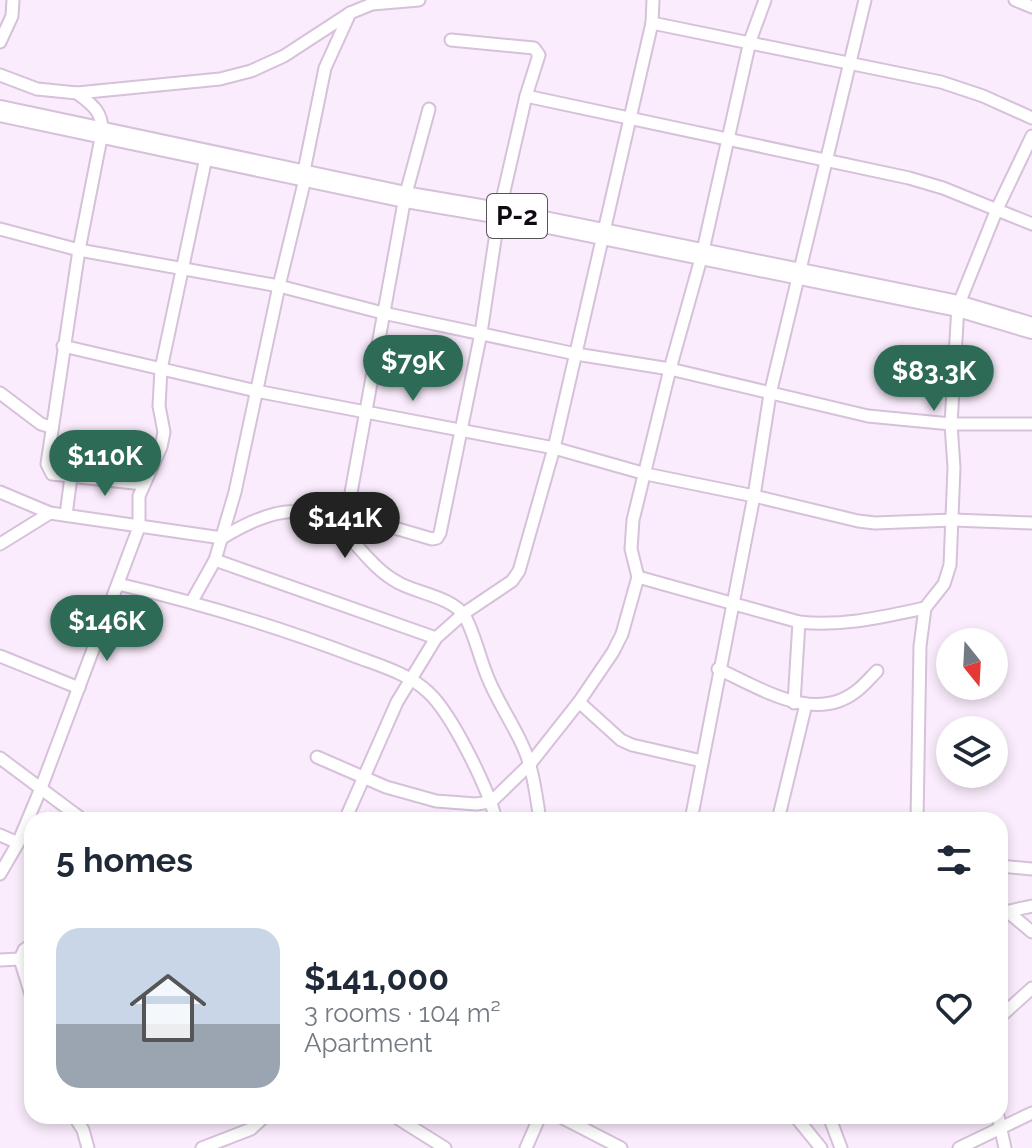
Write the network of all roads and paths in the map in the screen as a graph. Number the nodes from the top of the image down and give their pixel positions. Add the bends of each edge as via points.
1 (13, 0) edge
2 (419, 0) edge
3 (653, 0) edge
4 (765, 0) edge
5 (865, 0) edge
6 (1015, 0) edge
7 (1032, 7) edge
8 (350, 13) junction
9 (652, 23) junction
10 (451, 40) dead end
11 (750, 41) junction
12 (0, 42) edge
13 (851, 64) junction
14 (0, 75) edge
15 (77, 93) junction
16 (526, 96) junction
17 (429, 109) dead end
18 (0, 111) edge
19 (631, 118) junction
20 (1032, 118) edge
21 (102, 133) junction
22 (1032, 136) edge
23 (729, 139) junction
24 (207, 153) junction
25 (828, 162) junction
26 (306, 175) junction
27 (405, 197) junction
28 (997, 209) junction
29 (499, 213) junction
30 (1032, 224) edge
31 (0, 229) edge
32 (605, 235) junction
33 (79, 250) junction
34 (702, 255) junction
35 (184, 269) junction
36 (800, 275) junction
37 (279, 286) junction
38 (958, 306) junction
39 (383, 313) junction
40 (1032, 328) edge
41 (481, 333) junction
42 (63, 346) junction
43 (576, 354) junction
44 (161, 369) junction
45 (670, 369) junction
46 (256, 391) junction
47 (0, 393) edge
48 (770, 394) junction
49 (364, 412) junction
50 (951, 424) junction
51 (1032, 424) edge
52 (51, 427) junction
53 (462, 430) junction
54 (554, 448) junction
55 (646, 474) junction
56 (71, 477) junction
57 (143, 484) junction
58 (0, 492) edge
59 (754, 496) junction
60 (50, 513) junction
61 (347, 514) junction
62 (66, 515) junction
63 (953, 520) junction
64 (1032, 523) edge
65 (139, 527) junction
66 (343, 531) junction
67 (222, 538) junction
68 (0, 544) edge
69 (215, 560) junction
70 (638, 577) junction
71 (118, 584) junction
72 (192, 601) junction
73 (732, 604) junction
74 (925, 608) junction
75 (463, 614) junction
76 (799, 622) junction
77 (436, 638) junction
78 (0, 656) edge
79 (718, 669) junction
80 (877, 671) dead end
81 (411, 680) junction
82 (79, 688) junction
83 (579, 702) junction
84 (800, 704) junction
85 (317, 757) dead end
86 (0, 758) edge
87 (702, 761) junction
88 (530, 764) junction
89 (362, 777) junction
90 (41, 788) junction
91 (491, 802) junction
92 (31, 812) edge
93 (72, 812) edge
94 (348, 812) edge
95 (494, 812) edge
96 (539, 812) edge
97 (692, 812) edge
98 (780, 812) edge
99 (917, 812) edge
100 (24, 829) edge
101 (0, 835) edge
102 (18, 843) junction
103 (1008, 867) edge
104 (1032, 869) edge
105 (0, 874) edge
106 (1032, 906) edge
107 (1008, 911) edge
108 (1008, 915) edge
109 (1032, 932) edge
110 (24, 950) edge
111 (20, 959) junction
112 (0, 960) edge
113 (24, 972) edge
114 (1032, 988) edge
115 (1008, 1010) edge
116 (1032, 1113) edge
117 (1008, 1120) edge
118 (79, 1124) edge
119 (256, 1124) edge
120 (407, 1124) edge
121 (536, 1124) edge
122 (574, 1124) edge
123 (802, 1124) edge
124 (832, 1124) edge
125 (997, 1124) edge
126 (1000, 1124) edge
127 (88, 1148) edge
128 (202, 1148) edge
129 (445, 1148) edge
130 (526, 1148) edge
131 (621, 1148) edge
132 (821, 1148) edge
133 (841, 1148) edge
134 (959, 1148) edge
135 (1005, 1148) edge

1 - 12 street
2 - 8 street via 372,4
3 - 9 street
4 - 11 street
5 - 13 street
6 - 7 street
8 - 15 street via 251,71 220,79
8 - 26 street via 325,68
9 - 11 street
9 - 19 street
10 - 16 street via 538,50
11 - 13 street
11 - 23 street
13 - 20 street via 958,87
13 - 25 street
14 - 15 street via 37,89
15 - 21 street via 99,112
16 - 19 street
16 - 29 street
17 - 27 street
18 - 21 highway, P-2
19 - 23 street
19 - 32 street
21 - 24 highway, P-2
21 - 33 street
22 - 28 street
23 - 25 street
23 - 34 street
24 - 26 highway, P-2
24 - 35 street
25 - 28 street via 909,178
25 - 36 street
26 - 27 highway, P-2
26 - 37 street
27 - 29 highway, P-2
27 - 39 street
28 - 30 street
28 - 38 street
29 - 32 highway, P-2
29 - 41 street
31 - 33 street
32 - 34 highway, P-2
32 - 43 street
33 - 35 street
33 - 42 street
34 - 36 highway, P-2
34 - 45 street
35 - 37 street
35 - 44 street
36 - 38 highway, P-2
36 - 48 street
37 - 39 street
37 - 46 street
38 - 40 highway, P-2
38 - 50 street
39 - 41 street
39 - 49 street
41 - 43 street
41 - 53 street
42 - 44 street
42 - 52 street
43 - 45 street
43 - 54 street
44 - 46 street
44 - 57 street via 164,432
45 - 48 street
45 - 55 street
46 - 49 street
46 - 67 street
47 - 52 street
48 - 50 street via 868,416
48 - 59 street
49 - 53 street
49 - 61 street
50 - 51 street
50 - 63 street
52 - 56 street via 49,470
53 - 54 street
53 - 61 street via 437,538
54 - 55 street
54 - 75 street via 519,571
55 - 59 street
55 - 70 street via 630,538
56 - 57 street
56 - 62 street
57 - 65 street
58 - 60 street
59 - 63 street via 867,522
59 - 73 street
60 - 62 street
60 - 68 street
61 - 66 street
62 - 65 street
63 - 64 street
63 - 74 street via 948,574
65 - 67 street
65 - 71 street
66 - 67 street via 310,514 289,511 246,523
66 - 75 street via 377,569
67 - 69 street
69 - 72 street
69 - 77 street
70 - 73 street
70 - 83 street via 622,634
71 - 72 street
71 - 82 street
72 - 81 street via 315,641
73 - 76 street
73 - 79 street
74 - 76 street via 871,620
74 - 99 street
75 - 77 street
75 - 88 street
76 - 84 street
77 - 81 street
78 - 82 street
79 - 84 street
79 - 87 street
80 - 84 street via 838,702
81 - 89 street
81 - 91 street via 443,711
82 - 90 street
83 - 87 street via 621,740
83 - 88 street
84 - 98 street
85 - 89 street
86 - 90 street
87 - 97 street
88 - 91 street
88 - 96 street
89 - 91 street via 436,801
89 - 94 street
90 - 92 street
90 - 93 street
91 - 95 street
100 - 102 street
101 - 102 street
102 - 105 street
103 - 104 street
106 - 107 street
108 - 109 street
110 - 111 street
111 - 112 street
111 - 113 street
114 - 115 street
116 - 117 street
118 - 127 street
119 - 128 street
120 - 129 street
121 - 130 street
122 - 131 street
123 - 132 street
124 - 133 street
125 - 134 street
126 - 135 street

